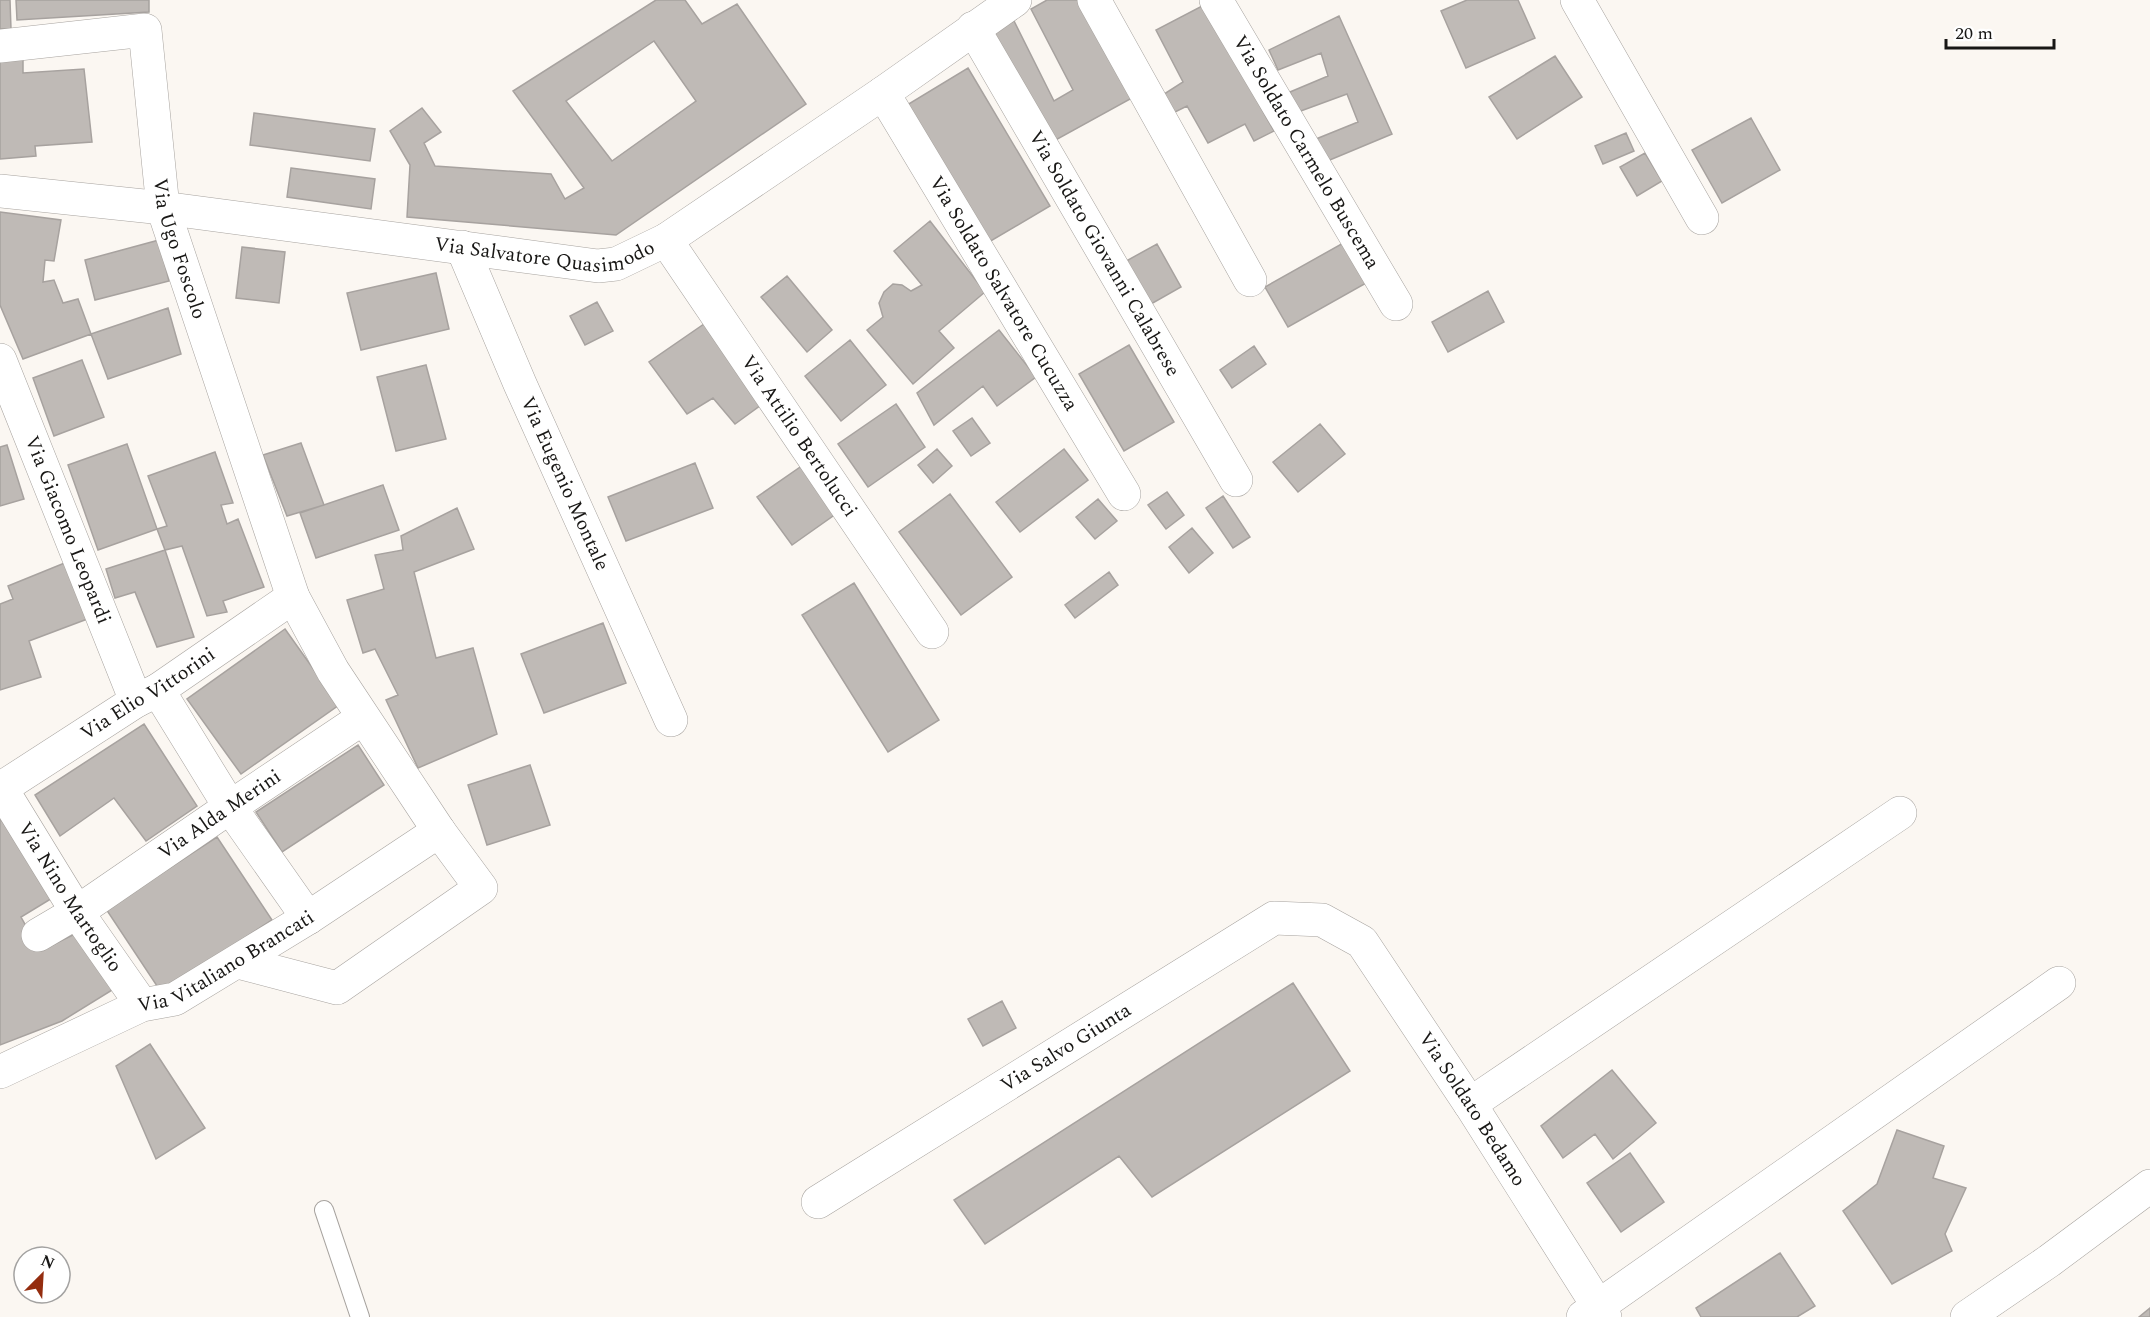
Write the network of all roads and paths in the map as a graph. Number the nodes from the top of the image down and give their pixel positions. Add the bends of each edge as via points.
1 (1015, 0) edge
2 (1094, 0) edge
3 (1216, 0) edge
4 (1577, 0) edge
5 (973, 28) junction
6 (0, 46) edge
7 (883, 93) junction
8 (0, 191) edge
9 (163, 208) junction
10 (1702, 218) dead end
11 (666, 240) junction
12 (462, 247) junction
13 (1250, 280) dead end
14 (1396, 304) dead end
15 (0, 360) edge
16 (1236, 480) dead end
17 (1124, 494) dead end
18 (293, 597) junction
19 (932, 632) dead end
20 (147, 696) junction
21 (363, 718) junction
22 (671, 720) dead end
23 (3, 779) edge
24 (230, 807) junction
25 (1900, 813) dead end
26 (439, 831) junction
27 (76, 912) junction
28 (308, 918) junction
29 (1322, 920) joint
30 (38, 935) dead end
31 (238, 962) junction
32 (2059, 983) dead end
33 (142, 1005) junction
34 (0, 1072) edge
35 (1470, 1104) junction
36 (2150, 1186) edge
37 (818, 1202) dead end
38 (324, 1210) dead end
39 (1595, 1314) edge
40 (360, 1317) edge
41 (1967, 1317) edge

1 - 5 street, Via Salvatore Quasimodo
2 - 13 street
3 - 14 street, Via Soldato Carmelo Buscema
4 - 10 street
5 - 7 street, Via Salvatore Quasimodo
5 - 16 street, Via Soldato Giovanni Calabrese
6 - 9 street, Via Ugo Foscolo via 144,30
7 - 11 street, Via Salvatore Quasimodo
7 - 17 street, Via Soldato Salvatore Cucuzza
8 - 9 street, Via Salvatore Quasimodo
9 - 12 street, Via Salvatore Quasimodo
9 - 18 street, Via Ugo Foscolo
11 - 12 street, Via Salvatore Quasimodo via 616,264 598,266
11 - 19 street, Via Attilio Bertolucci
12 - 22 street, Via Eugenio Montale
15 - 20 street, Via Giacomo Leopardi
18 - 20 street, Via Elio Vittorini
18 - 21 street, Via Ugo Foscolo
20 - 23 street, Via Elio Vittorini
20 - 24 street, Via Giacomo Leopardi
21 - 24 street, Via Alda Merini
21 - 26 street, Via Ugo Foscolo
23 - 27 street, Via Nino Martoglio
24 - 27 street, Via Alda Merini
24 - 28 street, Via Giacomo Leopardi
25 - 35 street
26 - 28 street, Via Vitaliano Brancati
26 - 31 street, Via Ugo Foscolo via 481,888 337,988
27 - 30 street, Via Alda Merini
27 - 33 street, Via Nino Martoglio
28 - 31 street, Via Vitaliano Brancati
29 - 35 street, Via Soldato Bedamo via 1362,942
29 - 37 street, Via Salvo Giunta via 1274,918
31 - 33 street, Via Vitaliano Brancati via 175,999
32 - 39 street
33 - 34 street, Via Vitaliano Brancati
35 - 39 street, Via Soldato Bedamo
36 - 41 street
38 - 40 lane

